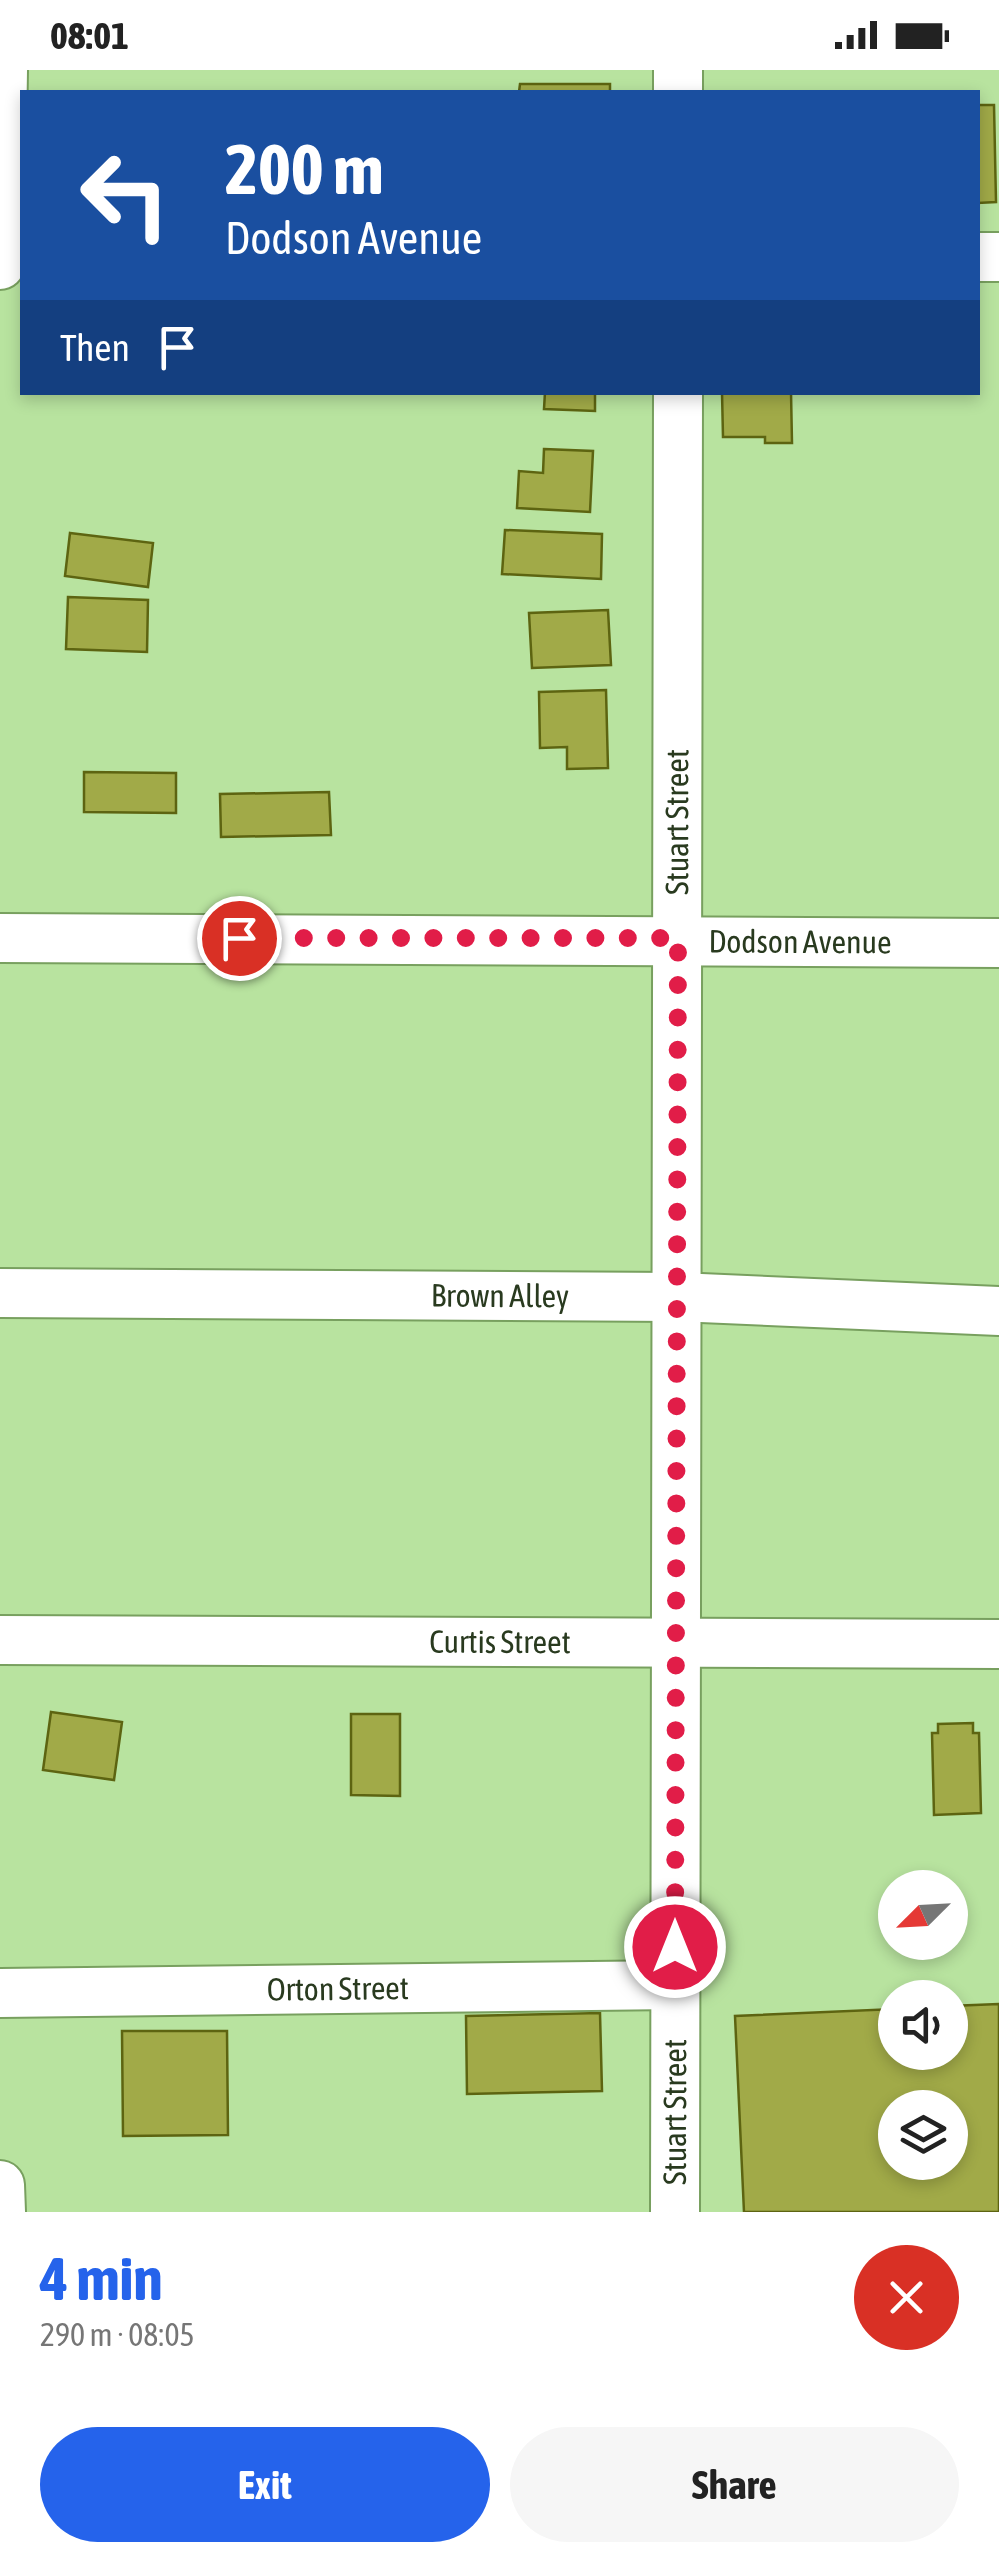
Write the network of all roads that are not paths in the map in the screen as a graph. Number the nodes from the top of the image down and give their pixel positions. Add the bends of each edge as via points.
1 (3, 70) edge
2 (0, 254) edge
3 (0, 265) edge
4 (678, 395) edge
5 (0, 938) edge
6 (678, 938) junction
7 (999, 943) edge
8 (0, 1293) edge
9 (677, 1297) junction
10 (999, 1311) edge
11 (0, 1640) edge
12 (676, 1643) junction
13 (999, 1644) edge
14 (675, 1985) junction
15 (0, 1993) edge
16 (0, 2185) edge
17 (1, 2212) edge
18 (674, 2212) edge

1 - 2 street
2 - 3 street
4 - 6 street, Stuart Street
5 - 6 street, Dodson Avenue
6 - 7 street, Dodson Avenue
6 - 9 street, Stuart Street
8 - 9 street, Brown Alley
9 - 10 street, Brown Alley
9 - 12 street, Stuart Street
11 - 12 street, Curtis Street
12 - 13 street, Curtis Street
12 - 14 street, Stuart Street
14 - 15 street, Orton Street
14 - 18 street, Stuart Street
16 - 17 street

